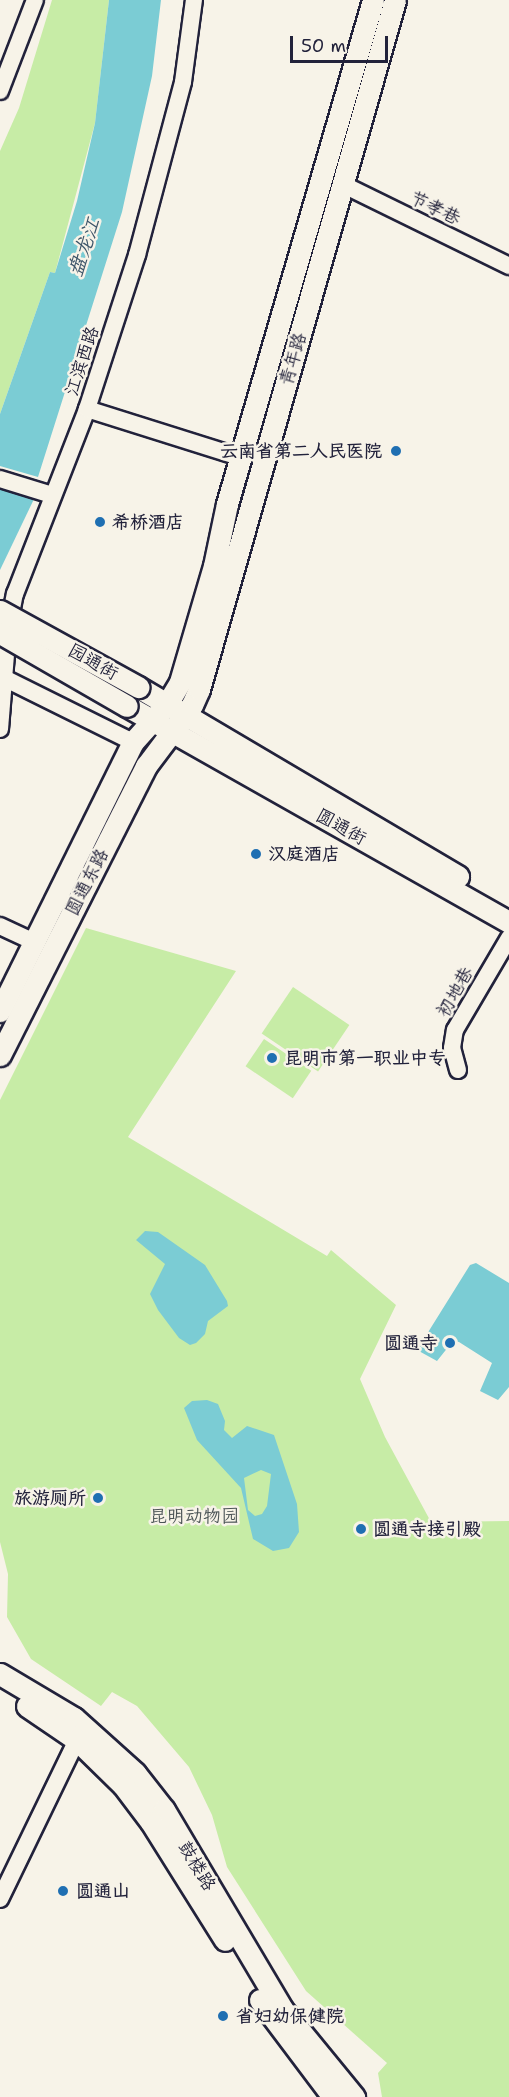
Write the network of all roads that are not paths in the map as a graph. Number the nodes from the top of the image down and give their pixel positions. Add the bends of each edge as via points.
1 (34, 0) edge
2 (194, 0) edge
3 (374, 0) edge
4 (395, 0) edge
5 (5, 63) edge
6 (0, 91) edge
7 (344, 185) junction
8 (509, 266) edge
9 (87, 409) junction
10 (242, 458) junction
11 (0, 479) edge
12 (46, 493) junction
13 (0, 611) edge
14 (0, 633) edge
15 (6, 679) junction
16 (175, 717) junction
17 (154, 721) junction
18 (0, 729) edge
19 (133, 742) junction
20 (509, 906) edge
21 (509, 922) edge
22 (0, 926) edge
23 (509, 938) edge
24 (36, 943) junction
25 (0, 1011) edge
26 (0, 1055) edge
27 (458, 1070) dead end
28 (0, 1674) edge
29 (0, 1691) edge
30 (77, 1740) junction
31 (0, 1899) edge
32 (333, 2097) edge
33 (354, 2097) edge

1 - 5 street
2 - 9 street, 江滨西路 via 180,93 137,255
3 - 10 main road, 青年路
4 - 7 main road, 青年路
5 - 6 street
7 - 8 street, 节孝巷
7 - 16 main road, 青年路 via 199,689
9 - 10 street
9 - 12 street, 江滨西路
10 - 16 main road, 青年路 via 180,682
11 - 12 street
12 - 15 street, 江滨西路 via 11,611
13 - 16 main road, 园通街, bridge via 138,687
14 - 17 main road, 园通街, bridge
15 - 18 street, 江滨西路
15 - 19 street
16 - 17 main road, 园通街
16 - 20 main road, 圆通街
16 - 21 main road, 圆通街
16 - 26 main road, 圆通东路 via 146,766
17 - 19 main road, 圆通东路
19 - 24 main road, 圆通东路
22 - 24 street
23 - 27 street, 初地巷 via 455,1030 453,1048
24 - 25 main road, 圆通东路
28 - 33 main road, 鼓楼路 via 74,1718 135,1773 164,1810 282,2009
29 - 30 main road, 鼓楼路
30 - 31 street
30 - 32 main road, 鼓楼路 via 123,1785 151,1822 270,2017

